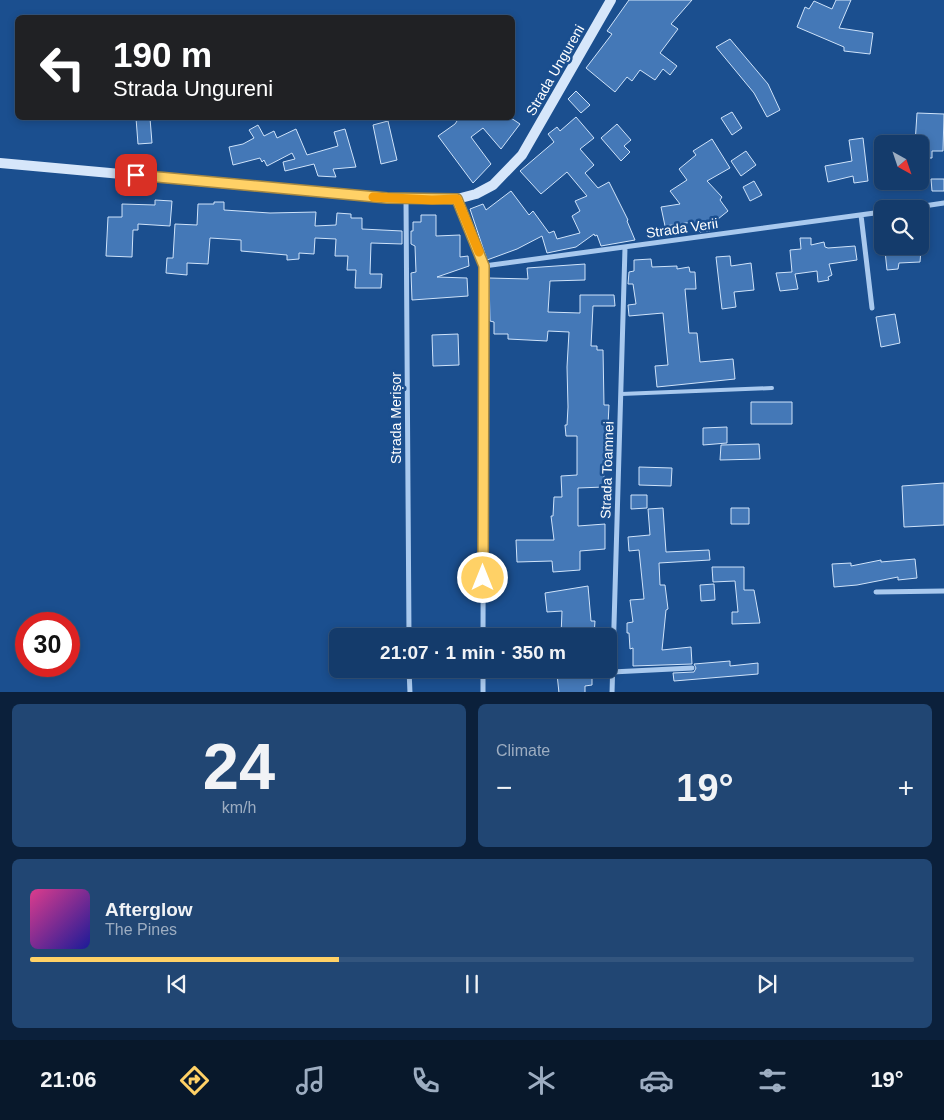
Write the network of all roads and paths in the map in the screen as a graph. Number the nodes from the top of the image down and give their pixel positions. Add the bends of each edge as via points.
1 (611, 0) edge
2 (0, 163) edge
3 (406, 199) junction
4 (457, 199) junction
5 (944, 203) edge
6 (929, 205) edge
7 (874, 213) edge
8 (860, 215) junction
9 (624, 248) junction
10 (484, 266) junction
11 (872, 308) dead end
12 (772, 388) dead end
13 (621, 394) junction
14 (944, 591) edge
15 (876, 592) dead end
16 (409, 628) edge
17 (483, 628) edge
18 (613, 628) edge
19 (692, 668) dead end
20 (617, 672) edge
21 (410, 678) edge
22 (483, 678) edge
23 (612, 678) edge
24 (410, 692) edge
25 (483, 692) edge
26 (612, 692) edge

1 - 4 main road, Strada Ungureni via 522,155 493,185
2 - 3 main road, Strada Ungureni
3 - 4 main road, Strada Ungureni
3 - 16 street, Strada Merișor
4 - 10 street
5 - 6 street
7 - 8 street, Strada Verii
8 - 9 street, Strada Verii
8 - 11 street
9 - 10 street, Strada Verii
9 - 13 street, Strada Toamnei
10 - 17 street
12 - 13 lane
13 - 18 street, Strada Toamnei
14 - 15 street
19 - 20 street
21 - 24 street
22 - 25 street
23 - 26 street, Strada Toamnei

